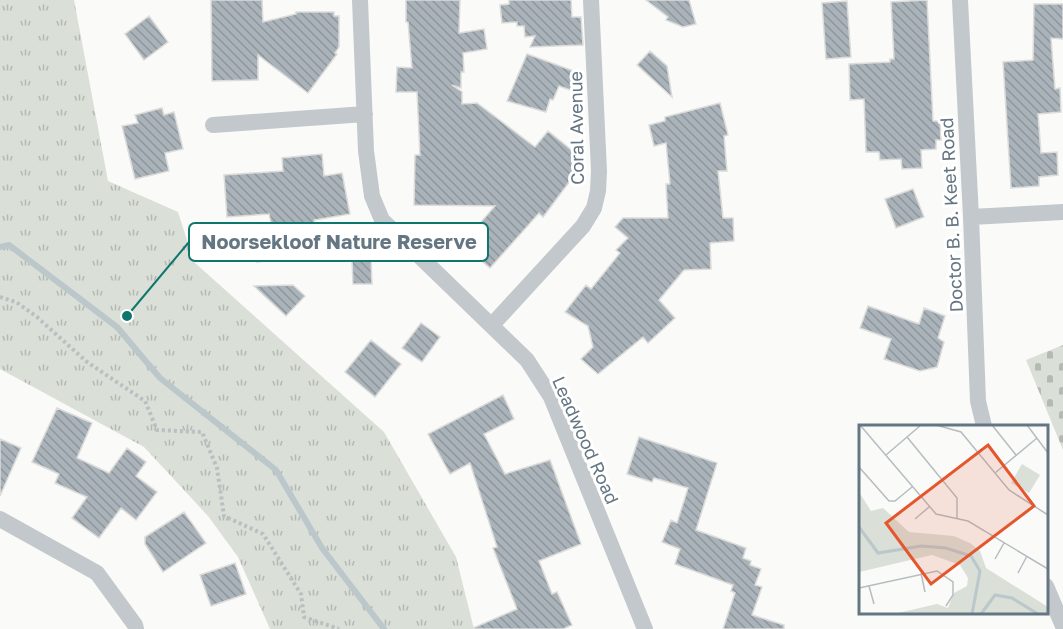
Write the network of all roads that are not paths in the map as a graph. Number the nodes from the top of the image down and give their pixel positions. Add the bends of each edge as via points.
1 (360, 0) edge
2 (591, 0) edge
3 (960, 0) edge
4 (365, 114) junction
5 (213, 125) dead end
6 (1063, 212) edge
7 (971, 218) junction
8 (492, 325) junction
9 (984, 425) edge
10 (0, 519) edge
11 (1048, 588) edge
12 (1063, 626) edge
13 (136, 629) edge
14 (645, 629) edge

1 - 4 street, Leadwood Road
2 - 8 street, Coral Avenue via 599,152 594,208 583,226
3 - 7 street, Doctor B. B. Keet Road
4 - 5 street
4 - 8 street, Leadwood Road via 372,196 382,220
6 - 7 street
7 - 9 street, Doctor B. B. Keet Road via 978,401
8 - 14 street, Leadwood Road via 527,360 550,397
10 - 13 street via 97,573
11 - 12 street

